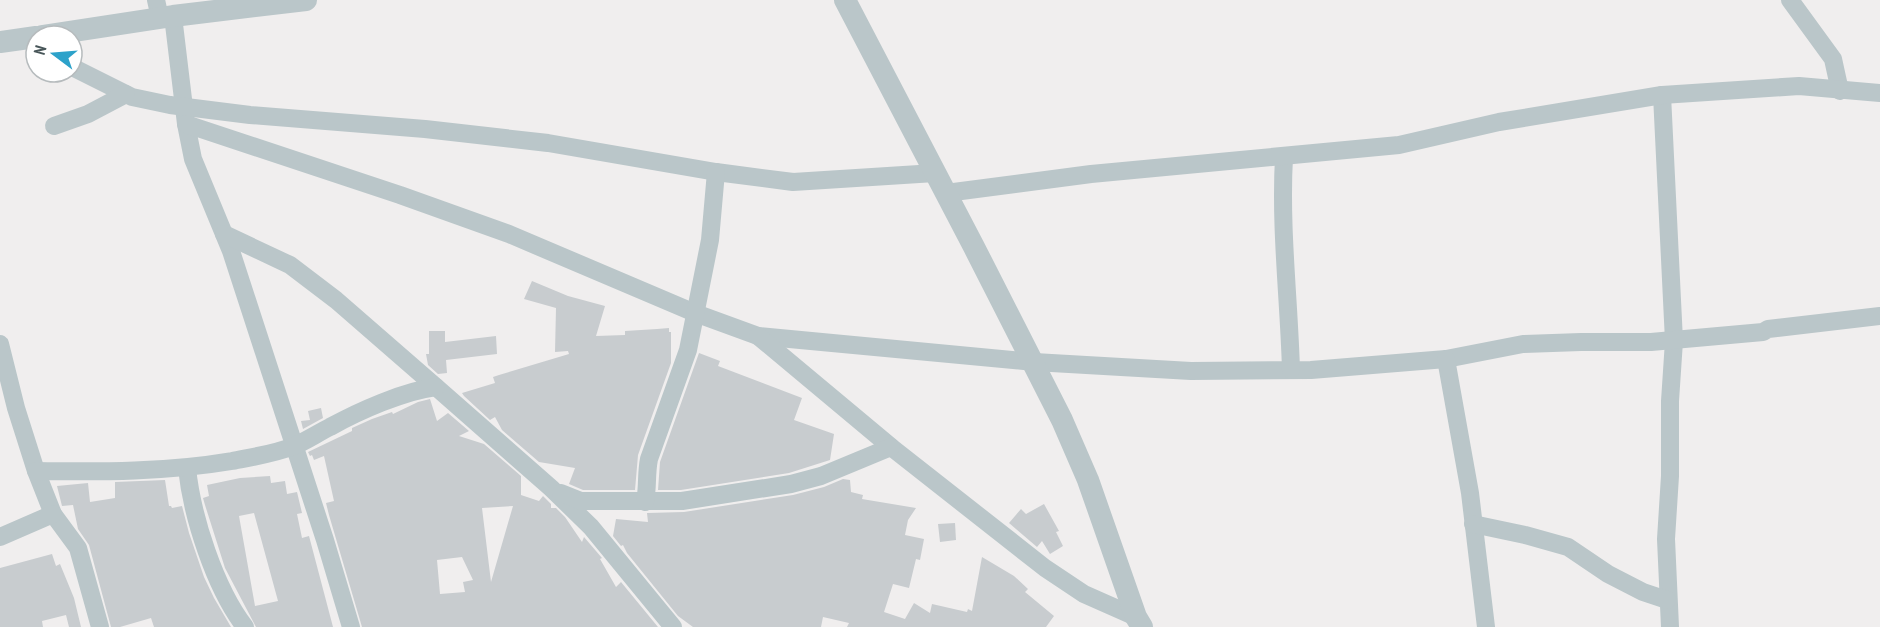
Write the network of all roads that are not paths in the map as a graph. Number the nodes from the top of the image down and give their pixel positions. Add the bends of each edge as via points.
1 (306, 0) edge
2 (844, 0) edge
3 (1790, 0) edge
4 (163, 12) edge
5 (84, 28) edge
6 (84, 73) edge
7 (1840, 91) junction
8 (1880, 93) edge
9 (126, 94) junction
10 (1662, 95) junction
11 (185, 115) junction
12 (54, 126) dead end
13 (1284, 157) junction
14 (716, 172) junction
15 (935, 173) junction
16 (945, 193) junction
17 (224, 234) junction
18 (695, 313) junction
19 (1880, 316) edge
20 (758, 336) junction
21 (1674, 341) junction
22 (0, 344) edge
23 (1446, 359) junction
24 (1034, 362) junction
25 (1291, 370) junction
26 (436, 387) junction
27 (294, 446) junction
28 (891, 447) junction
29 (187, 468) junction
30 (36, 471) junction
31 (551, 488) junction
32 (645, 502) junction
33 (53, 514) junction
34 (1473, 524) junction
35 (0, 537) edge
36 (1667, 600) junction
37 (1139, 622) edge
38 (100, 627) edge
39 (245, 627) edge
40 (351, 627) edge
41 (673, 627) edge
42 (1486, 627) edge
43 (1670, 627) edge

1 - 4 street
2 - 15 street
3 - 7 street via 1833,59
4 - 5 street
4 - 11 street
6 - 9 street
7 - 8 street
7 - 10 street via 1799,86
9 - 11 street via 170,105
9 - 12 street
10 - 13 street via 1499,122 1399,145
10 - 21 street
11 - 14 street via 250,115 425,129 548,143
11 - 17 street via 193,159
11 - 18 street via 510,234
13 - 16 street via 1091,174
13 - 25 street via 1283,225
14 - 15 street via 793,182
14 - 18 street via 710,240
15 - 16 street
16 - 24 street
17 - 26 street via 290,265
17 - 27 street
18 - 20 street
18 - 32 street via 688,350 649,459
19 - 21 street
20 - 24 street
20 - 28 street
21 - 23 street via 1523,344
21 - 36 street
22 - 30 street
23 - 25 street
23 - 34 street
24 - 25 street via 1191,371
24 - 37 street via 1088,480
26 - 27 street via 421,389 332,425
26 - 31 street
27 - 29 street via 261,456
27 - 40 street
28 - 32 street via 791,484 682,501
28 - 37 street via 1074,588
29 - 30 street
29 - 39 street via 198,522 213,564 232,610
30 - 33 street
31 - 32 street via 581,501
31 - 41 street via 591,527
33 - 35 street
33 - 38 street via 78,548
34 - 36 street via 1568,547 1608,574
34 - 42 street
36 - 43 street

